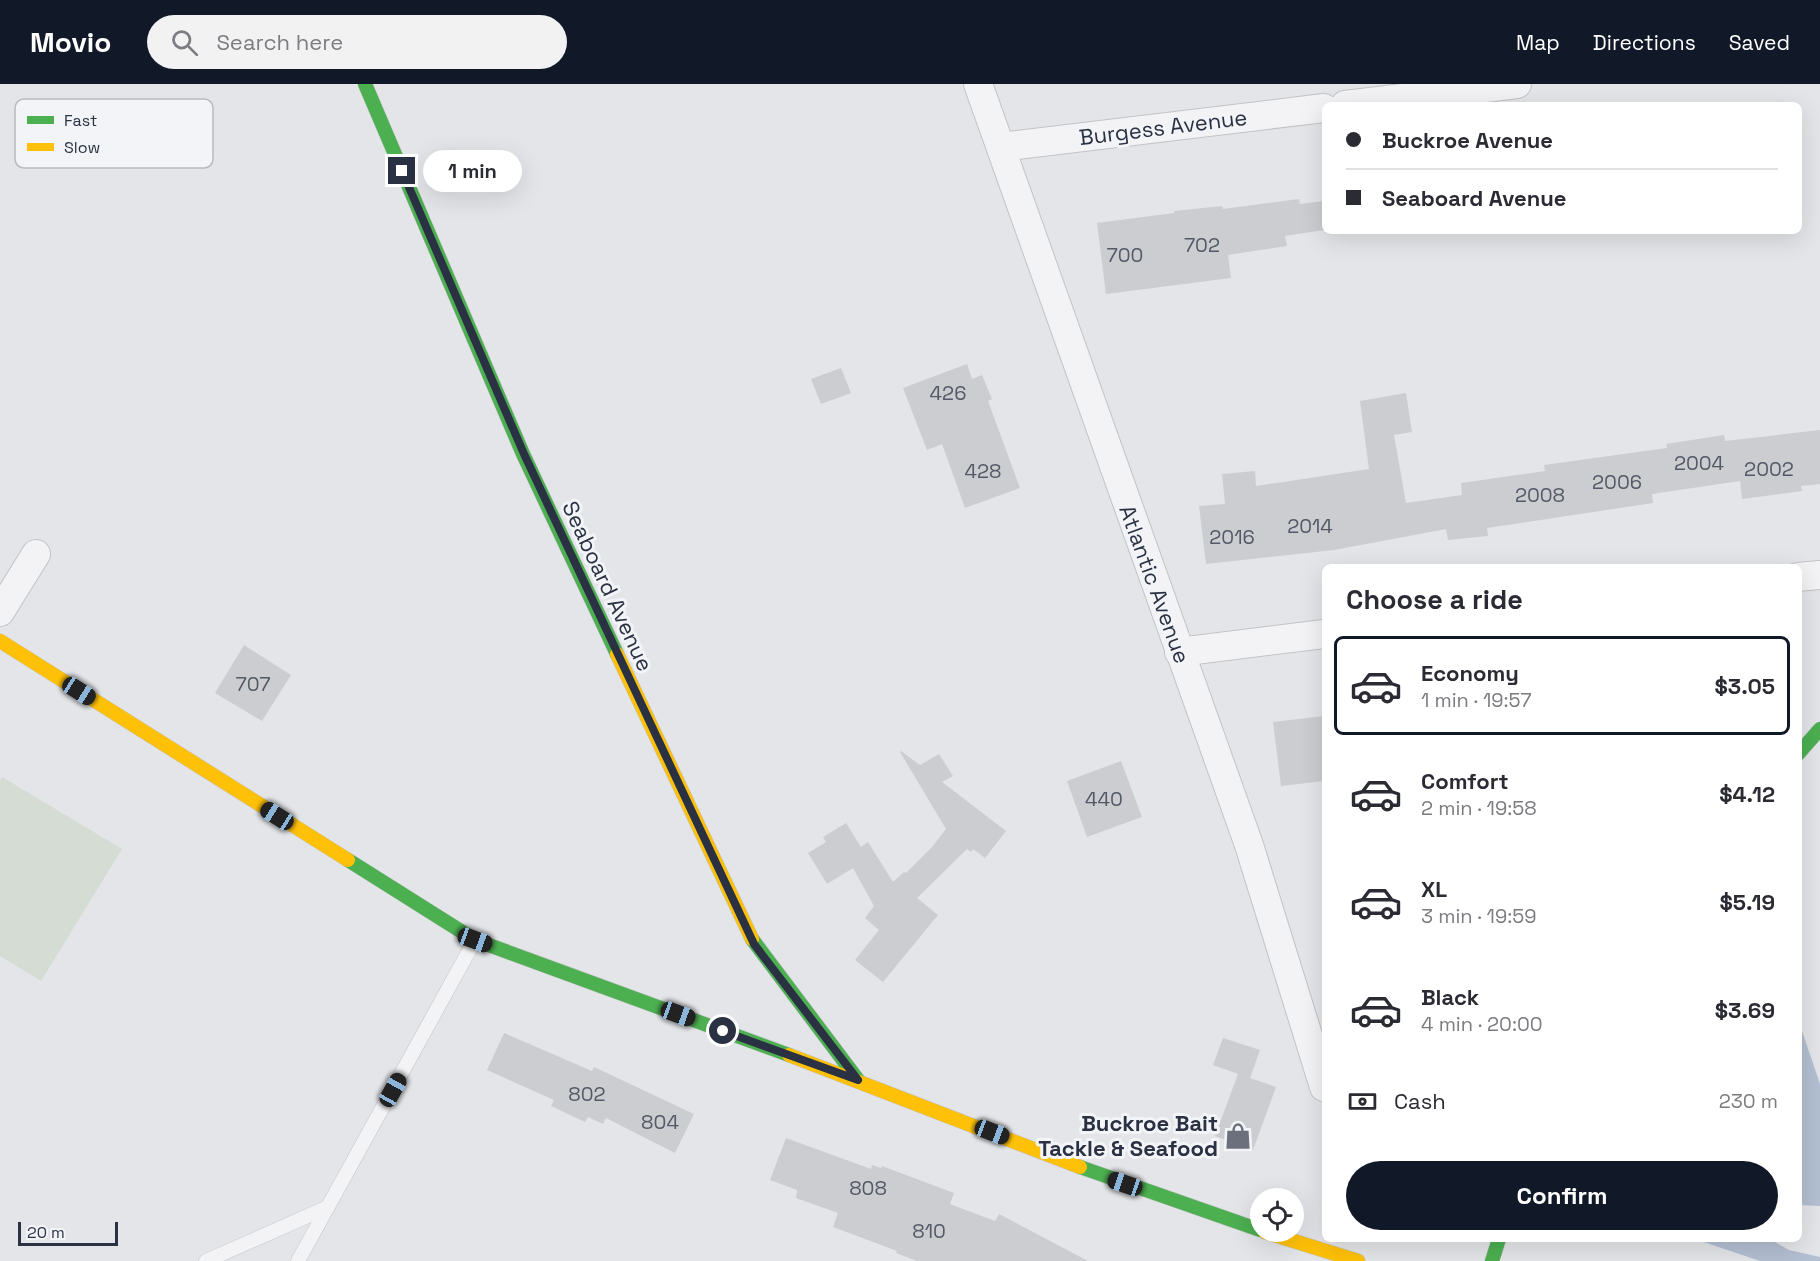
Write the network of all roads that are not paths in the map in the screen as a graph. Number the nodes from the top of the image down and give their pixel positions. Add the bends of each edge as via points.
1 (365, 84) edge
2 (978, 84) edge
3 (1517, 84) edge
4 (1370, 102) edge
5 (1322, 108) edge
6 (1000, 147) junction
7 (36, 554) dead end
8 (1820, 575) edge
9 (1802, 577) edge
10 (0, 612) edge
11 (1322, 634) edge
12 (0, 641) edge
13 (1179, 652) junction
14 (1820, 729) edge
15 (1802, 749) edge
16 (475, 940) junction
17 (858, 1080) junction
18 (1322, 1081) edge
19 (328, 1207) junction
20 (1250, 1227) edge
21 (1304, 1237) edge
22 (1322, 1239) edge
23 (1327, 1242) edge
24 (1498, 1242) edge
25 (206, 1261) edge
26 (298, 1261) edge
27 (1358, 1261) edge
28 (1492, 1261) edge

1 - 17 street, Seaboard Avenue via 524,454 754,944
2 - 6 street, Atlantic Avenue
3 - 4 street
5 - 6 street, Burgess Avenue
6 - 13 street, Atlantic Avenue
7 - 10 street
8 - 9 street
11 - 13 street
12 - 16 street
13 - 18 street, Atlantic Avenue via 1249,845
14 - 15 street
16 - 17 street
16 - 19 lane
17 - 20 street via 1103,1176
19 - 25 lane
19 - 26 lane
21 - 22 street
23 - 27 street
24 - 28 street

